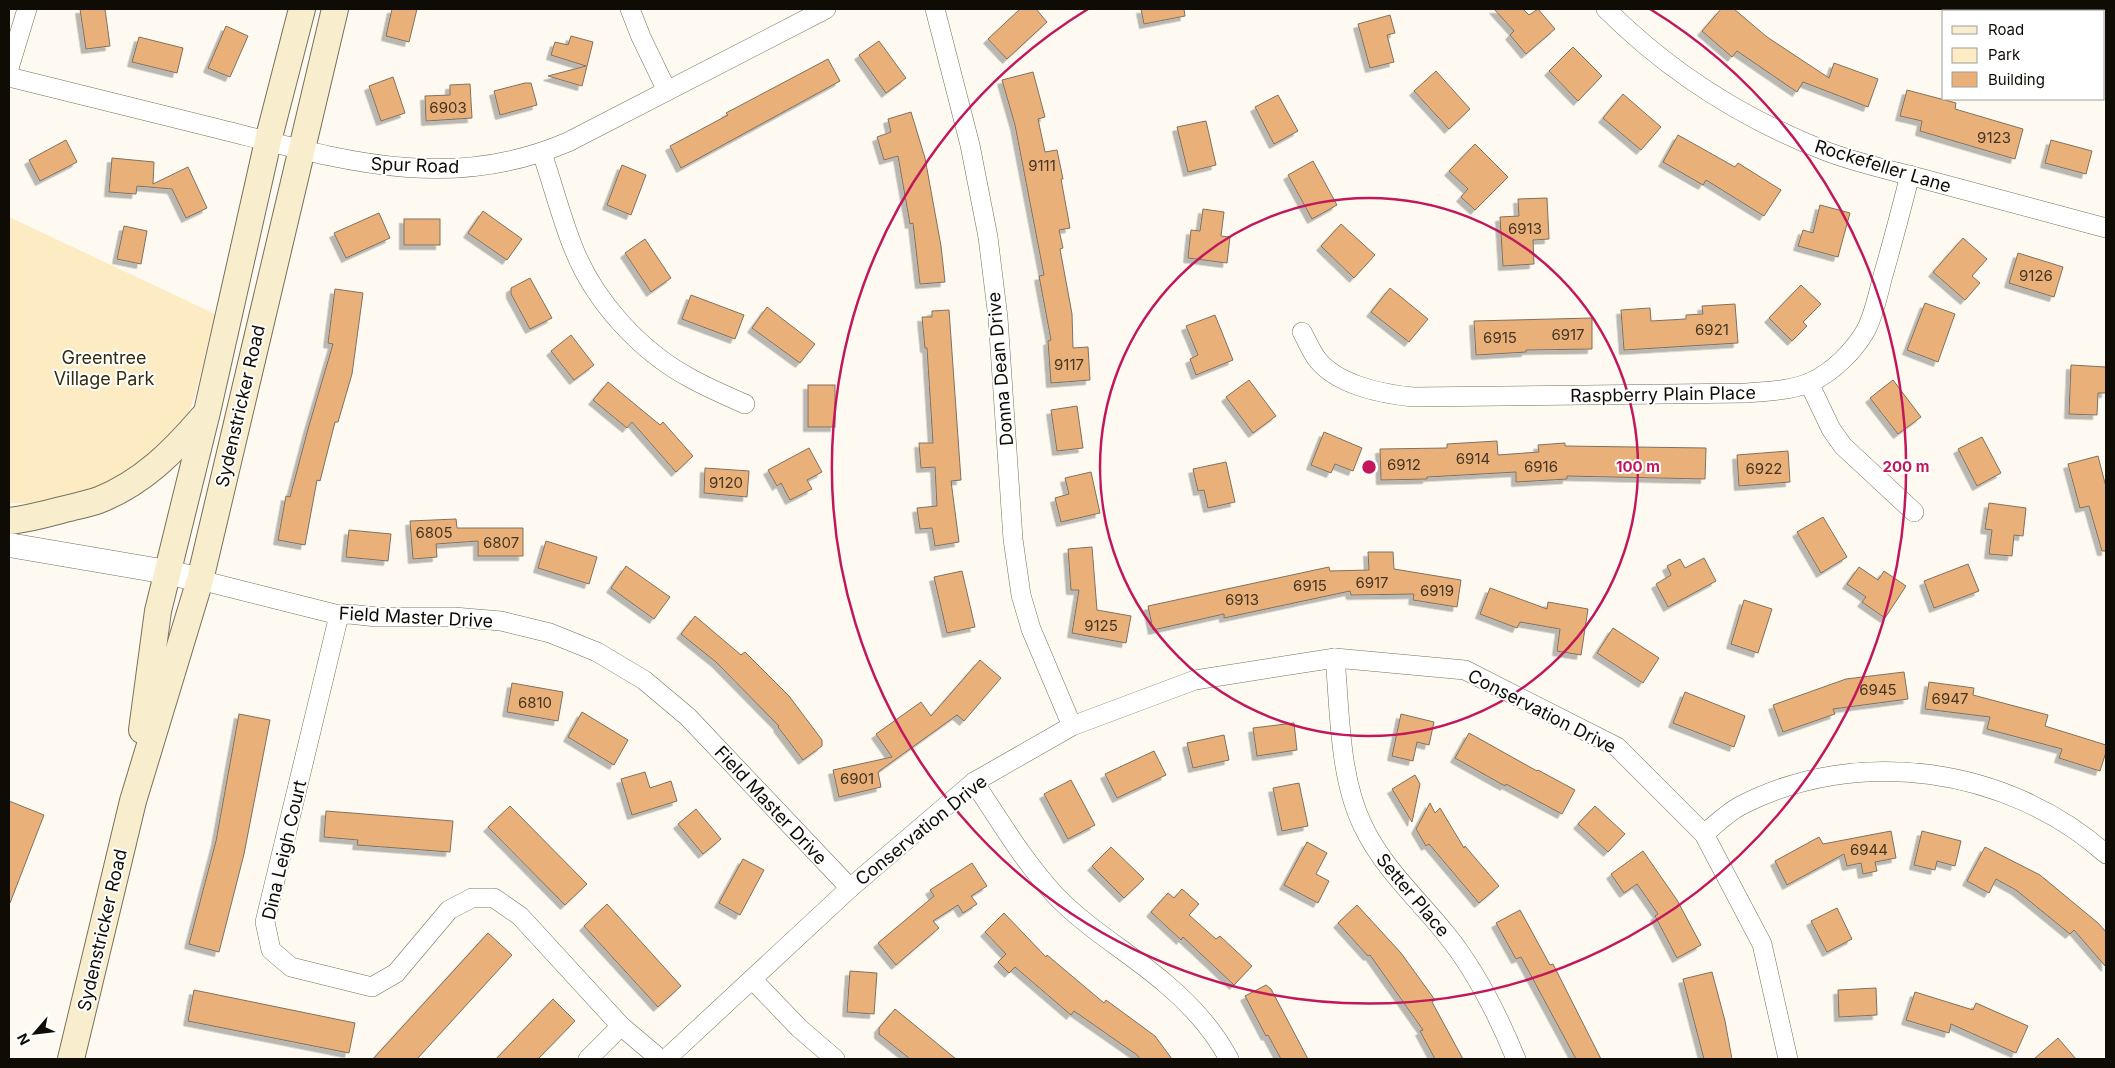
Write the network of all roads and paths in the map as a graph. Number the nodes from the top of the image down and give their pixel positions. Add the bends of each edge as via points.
1 (26, 9) edge
2 (302, 9) edge
3 (335, 9) edge
4 (630, 9) edge
5 (826, 9) edge
6 (935, 9) edge
7 (1606, 9) edge
8 (9, 68) edge
9 (9, 77) edge
10 (667, 91) junction
11 (268, 141) junction
12 (300, 149) junction
13 (542, 153) junction
14 (1910, 175) junction
15 (2106, 228) edge
16 (1302, 332) dead end
17 (1809, 383) junction
18 (745, 404) dead end
19 (207, 412) junction
20 (1914, 512) dead end
21 (9, 521) edge
22 (9, 545) edge
23 (167, 572) junction
24 (200, 580) junction
25 (339, 615) junction
26 (1335, 658) junction
27 (1072, 726) junction
28 (974, 782) junction
29 (133, 800) junction
30 (1704, 834) junction
31 (2105, 851) edge
32 (850, 888) junction
33 (753, 980) junction
34 (621, 1026) junction
35 (71, 1059) edge
36 (588, 1059) edge
37 (660, 1059) edge
38 (666, 1059) edge
39 (835, 1059) edge
40 (1229, 1059) edge
41 (1516, 1059) edge
42 (1788, 1059) edge

1 - 8 street
2 - 11 main road, Sydenstricker Road
3 - 12 main road, Sydenstricker Road
4 - 10 street
5 - 10 street, Spur Road
6 - 27 street, Donna Dean Drive via 970,145 988,237 998,318 1013,538 1021,595 1031,629
7 - 14 street, Rockefeller Lane via 1685,76 1754,119 1830,152
9 - 11 street, Spur Road
10 - 13 street, Spur Road
11 - 12 street, Spur Road
11 - 19 main road, Sydenstricker Road
12 - 13 street, Spur Road via 378,166 438,169 463,168
12 - 24 main road, Sydenstricker Road
13 - 18 street via 573,248 592,284 620,323 689,378
14 - 15 street, Rockefeller Lane
14 - 17 street, Raspberry Plain Place via 1866,329 1846,356
16 - 17 street, Raspberry Plain Place via 1318,360 1336,376 1374,392 1403,396 1747,393
17 - 20 street via 1843,446
19 - 21 main road via 155,468 128,486 98,500
19 - 23 main road, Sydenstricker Road
22 - 23 street, Field Master Drive
23 - 24 street, Field Master Drive
23 - 29 main road, Sydenstricker Road via 158,611
24 - 25 street, Field Master Drive
24 - 29 main road, Sydenstricker Road
25 - 32 street, Field Master Drive via 501,621 550,633 597,652 644,680 688,717
25 - 34 street, Dina Leigh Court via 265,922 271,950 291,967 372,987 396,972 449,910 472,898 494,898 520,916
26 - 27 street, Conservation Drive via 1195,680
26 - 30 street, Conservation Drive via 1465,670 1617,747
26 - 41 street, Setter Place via 1345,763 1362,825 1387,866 1447,935 1480,982
27 - 28 street, Conservation Drive
28 - 32 street, Conservation Drive
28 - 40 street via 1024,857 1057,896 1092,929 1166,984 1189,1006
29 - 35 main road, Sydenstricker Road
30 - 31 street via 1738,807 1788,786 1844,774 1902,772 1960,779 2015,797 2044,810
30 - 42 street, Conservation Drive via 1762,944
32 - 33 street, Conservation Drive
33 - 38 street, Conservation Drive
33 - 39 street via 799,1028
34 - 36 street
34 - 37 street, Dina Leigh Court

